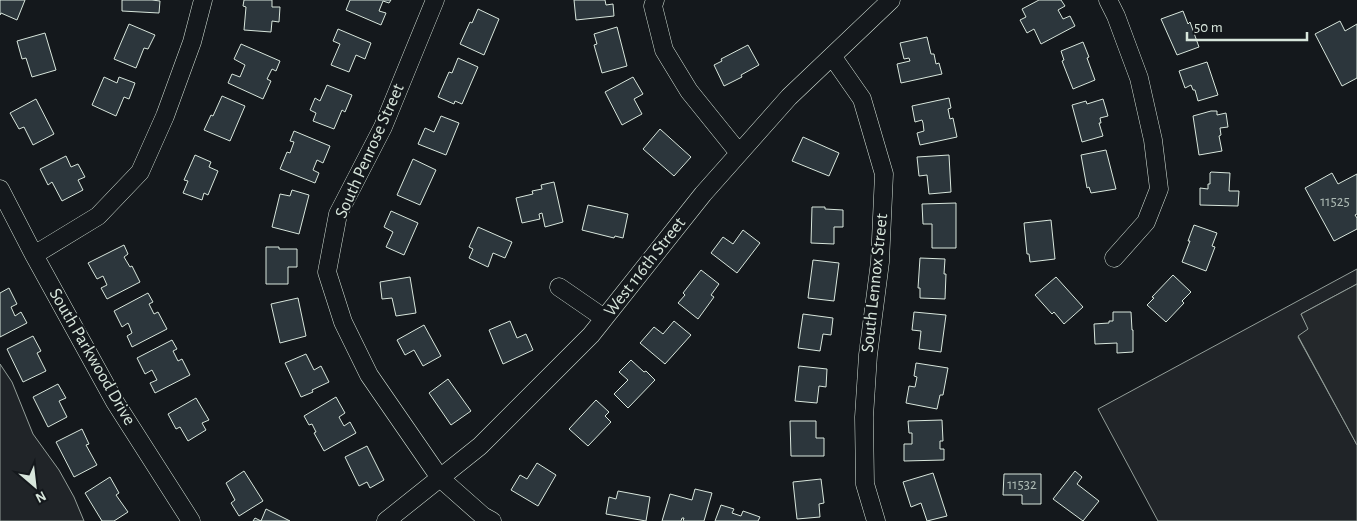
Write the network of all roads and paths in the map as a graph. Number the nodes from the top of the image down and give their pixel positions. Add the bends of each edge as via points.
1 (202, 0) edge
2 (435, 0) edge
3 (655, 0) edge
4 (890, 0) edge
5 (1108, 0) edge
6 (832, 56) junction
7 (739, 153) junction
8 (0, 189) edge
9 (34, 255) junction
10 (1114, 258) dead end
11 (559, 286) dead end
12 (604, 318) junction
13 (440, 478) junction
14 (191, 521) edge
15 (386, 521) edge
16 (492, 521) edge
17 (876, 521) edge

1 - 9 street via 165,116 140,172 98,216
2 - 13 street, South Penrose Street via 382,127 338,214 327,272 344,322 369,375
3 - 7 street via 653,6 664,50 689,91
4 - 6 street, West 116th Street
5 - 10 street via 1139,78 1153,140 1159,189 1146,222
6 - 7 street, West 116th Street via 789,97
6 - 17 street, South Lennox Street via 862,99 884,174 880,262 864,417 865,484
7 - 12 street, West 116th Street
8 - 9 street, South Parkwood Drive
9 - 14 street, South Parkwood Drive via 115,402
11 - 12 street
12 - 13 street, West 116th Street via 480,446
13 - 15 street, West 116th Street
13 - 16 street, South Penrose Street

